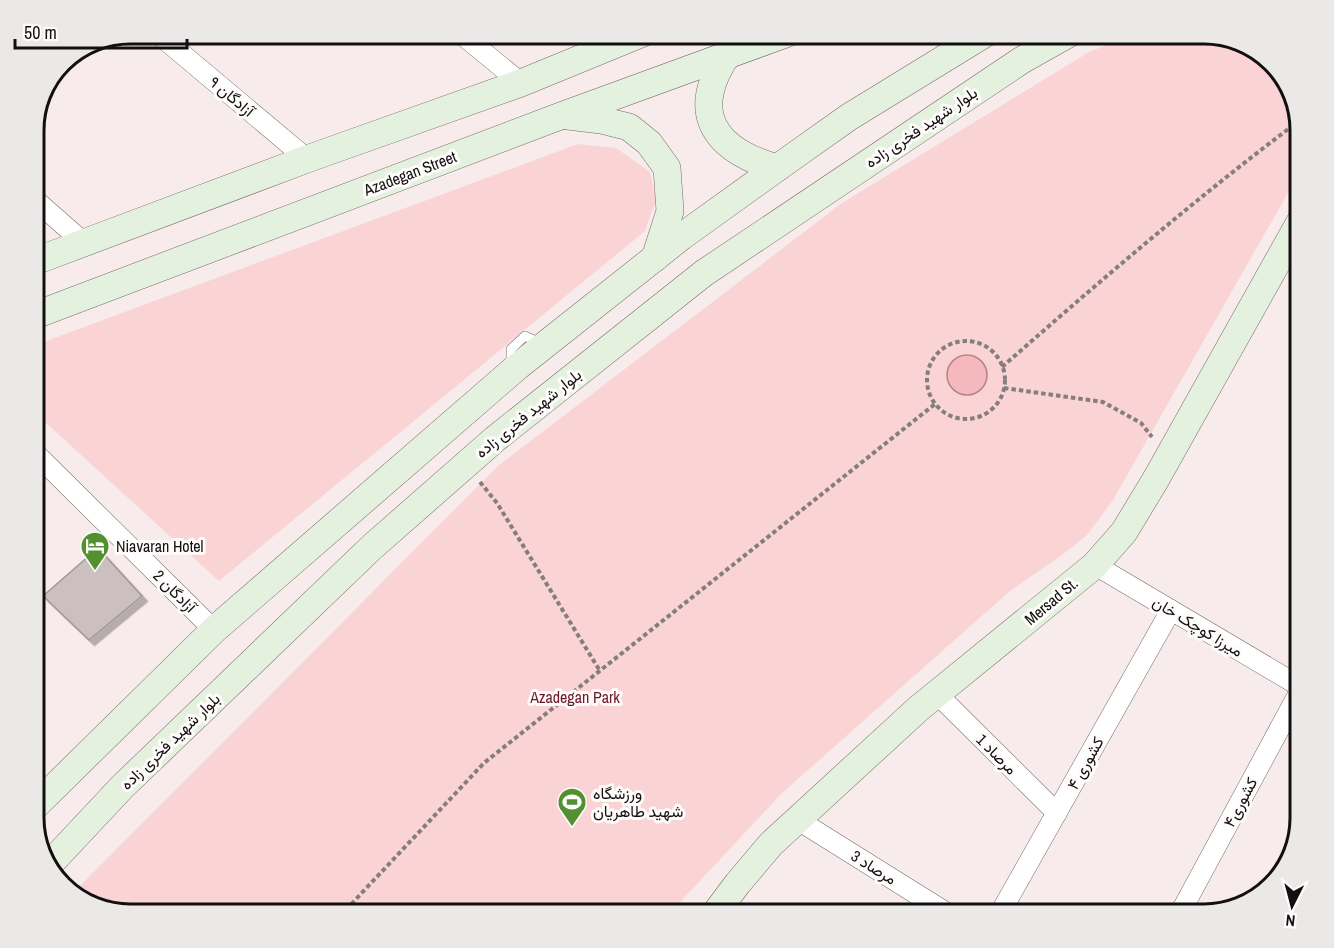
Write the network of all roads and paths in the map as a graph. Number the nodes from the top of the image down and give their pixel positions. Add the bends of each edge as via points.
1 (170, 44) edge
2 (473, 44) edge
3 (616, 44) edge
4 (758, 44) edge
5 (968, 44) edge
6 (1051, 44) edge
7 (727, 55) junction
8 (521, 83) junction
9 (563, 115) junction
10 (1290, 128) edge
11 (307, 159) junction
12 (777, 168) junction
13 (44, 208) edge
14 (1290, 240) edge
15 (83, 242) junction
16 (44, 258) edge
17 (655, 258) junction
18 (44, 312) edge
19 (1002, 366) junction
20 (1004, 388) junction
21 (935, 404) junction
22 (1168, 458) junction
23 (44, 462) edge
24 (465, 464) junction
25 (1095, 565) junction
26 (1171, 610) junction
27 (214, 630) junction
28 (600, 671) junction
29 (1290, 681) edge
30 (938, 695) junction
31 (1290, 708) edge
32 (44, 797) edge
33 (1056, 813) junction
34 (798, 820) junction
35 (54, 859) edge
36 (351, 904) edge
37 (722, 904) edge
38 (932, 904) edge
39 (1005, 904) edge
40 (1185, 904) edge

1 - 11 street, آزادگان ۹
2 - 8 street
3 - 8 main road
4 - 7 main road, Azadegan Street
5 - 12 main road via 849,117
6 - 24 main road, بلوار شهید فخری زاده via 704,273
7 - 9 main road, Azadegan Street
7 - 12 main road via 710,88 710,121 733,150
8 - 11 main road
9 - 17 main road via 628,127 649,143 667,168 670,211
9 - 18 main road, Azadegan Street
10 - 19 path via 1128,257
11 - 15 main road
12 - 17 main road
13 - 15 street
14 - 22 main road, Mersad St.
15 - 16 main road
17 - 27 main road via 512,371
19 - 20 path
19 - 21 path via 989,349 979,344 969,341 947,346 931,362 928,372 929,394
20 - 21 path via 994,408 974,418 952,417
20 - 22 path via 1103,402 1141,423
21 - 28 path
22 - 25 main road, Mersad St. via 1124,532
23 - 27 street, آزادگان 2
24 - 28 path via 497,503
24 - 35 main road, بلوار شهید فخری زاده via 122,787
25 - 26 street, میرزا کوچک خان
25 - 30 main road, Mersad St.
26 - 29 street, میرزا کوچک خان
26 - 33 street, کشوری ۴
27 - 32 main road
28 - 36 path via 484,763
30 - 33 street, مرصاد 1
30 - 34 main road, Mersad St.
31 - 40 street, کشوری۴
33 - 39 street, کشوری ۴
34 - 37 main road, Mersad St. via 771,844
34 - 38 street, مرصاد 3

